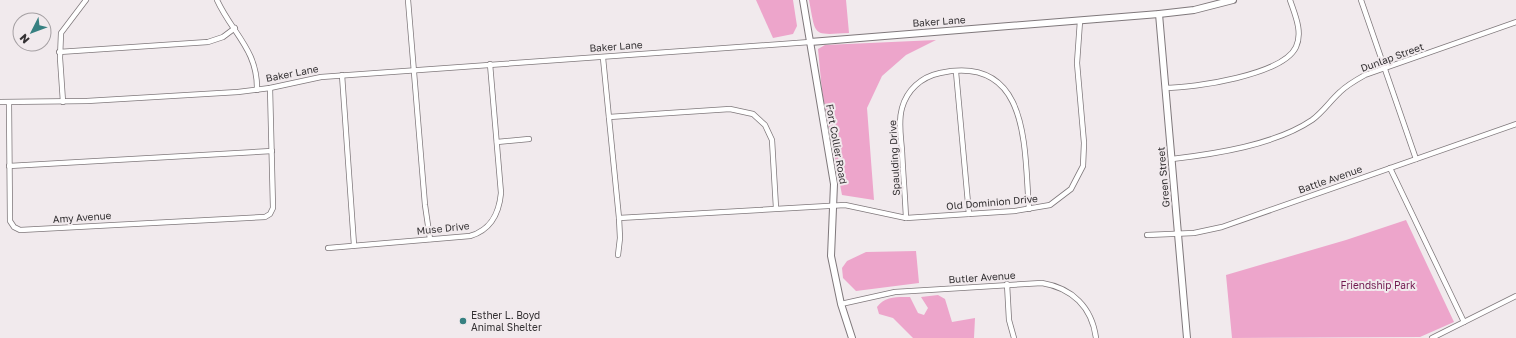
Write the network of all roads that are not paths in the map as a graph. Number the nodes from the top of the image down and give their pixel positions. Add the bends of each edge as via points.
1 (86, 0) edge
2 (218, 0) edge
3 (408, 0) edge
4 (803, 0) edge
5 (1233, 0) edge
6 (1290, 0) edge
7 (1361, 0) edge
8 (1159, 14) junction
9 (1080, 20) junction
10 (1516, 22) edge
11 (235, 28) junction
12 (810, 42) junction
13 (59, 52) junction
14 (603, 58) junction
15 (490, 64) junction
16 (1384, 68) junction
17 (414, 70) junction
18 (956, 72) junction
19 (342, 75) junction
20 (270, 88) junction
21 (1165, 88) junction
22 (257, 90) junction
23 (0, 102) edge
24 (63, 102) junction
25 (8, 103) junction
26 (609, 117) junction
27 (1516, 124) edge
28 (529, 139) dead end
29 (497, 142) junction
30 (272, 151) junction
31 (1172, 159) junction
32 (1416, 159) junction
33 (9, 166) junction
34 (1390, 168) junction
35 (834, 206) junction
36 (776, 208) junction
37 (1029, 209) junction
38 (969, 214) junction
39 (619, 218) junction
40 (906, 218) junction
41 (1178, 234) junction
42 (1147, 236) dead end
43 (430, 239) junction
44 (354, 245) junction
45 (328, 248) dead end
46 (618, 255) dead end
47 (1007, 284) junction
48 (1516, 296) edge
49 (841, 304) junction
50 (1464, 322) junction
51 (852, 338) edge
52 (1014, 338) edge
53 (1096, 338) edge
54 (1187, 338) edge
55 (1432, 338) edge

1 - 13 street via 64,26
2 - 11 street
3 - 17 street
4 - 12 street, Fort Collier Road
5 - 8 street, Baker Lane via 1194,10
6 - 21 street via 1299,35 1292,54 1282,62 1234,79
7 - 16 street
8 - 9 street, Baker Lane
8 - 21 street, Green Street
9 - 12 street, Baker Lane
9 - 37 street, Old Dominion Drive via 1078,75 1084,143 1083,166 1076,182 1065,196 1050,205
10 - 16 street, Dunlap Street
11 - 13 street via 223,37 208,42
11 - 22 street via 254,62
12 - 14 street, Baker Lane
12 - 35 street, Fort Collier Road via 833,173
13 - 24 street
14 - 15 street, Baker Lane
14 - 26 street
15 - 17 street, Baker Lane
15 - 29 street, Muse Drive
16 - 31 street, Dunlap Street via 1365,75 1346,87 1322,112 1296,129 1246,147
16 - 32 street
17 - 19 street, Baker Lane
17 - 43 street via 424,205
18 - 37 street, Spaulding Drive via 972,72 987,76 1006,91 1016,106 1021,122
18 - 38 street
18 - 40 street, Spaulding Drive via 942,72 924,79 912,89 904,102 900,125
19 - 20 street, Baker Lane
19 - 44 street
20 - 22 street, Baker Lane
20 - 30 street
21 - 31 street, Green Street
22 - 24 street, Baker Lane
23 - 25 street, Baker Lane
24 - 25 street, Baker Lane
25 - 33 street, Amy Avenue
26 - 36 street via 730,108 753,114 765,126 772,140
26 - 39 street
27 - 32 street, Battle Avenue
28 - 29 street
29 - 43 street, Muse Drive via 500,197 493,221 476,234
30 - 33 street
30 - 33 street, Amy Avenue via 273,208 265,217 170,220 20,230 10,222
31 - 41 street, Green Street
32 - 34 street, Battle Avenue
34 - 41 street, Battle Avenue via 1222,227
34 - 50 street
35 - 36 street, Old Dominion Drive
35 - 40 street, Old Dominion Drive via 858,207
35 - 49 street, Fort Collier Road via 831,256
36 - 39 street, Old Dominion Drive
37 - 38 street, Old Dominion Drive
38 - 40 street, Old Dominion Drive
39 - 46 street
41 - 42 street, Battle Avenue
41 - 54 street, Green Street
43 - 44 street, Muse Drive
44 - 45 street, Muse Drive
47 - 49 street, Butler Avenue via 895,292
47 - 52 street via 1009,320
47 - 53 street, Butler Avenue via 1042,283 1069,291 1082,303 1090,316
48 - 50 street
49 - 51 street, Fort Collier Road
50 - 55 street

